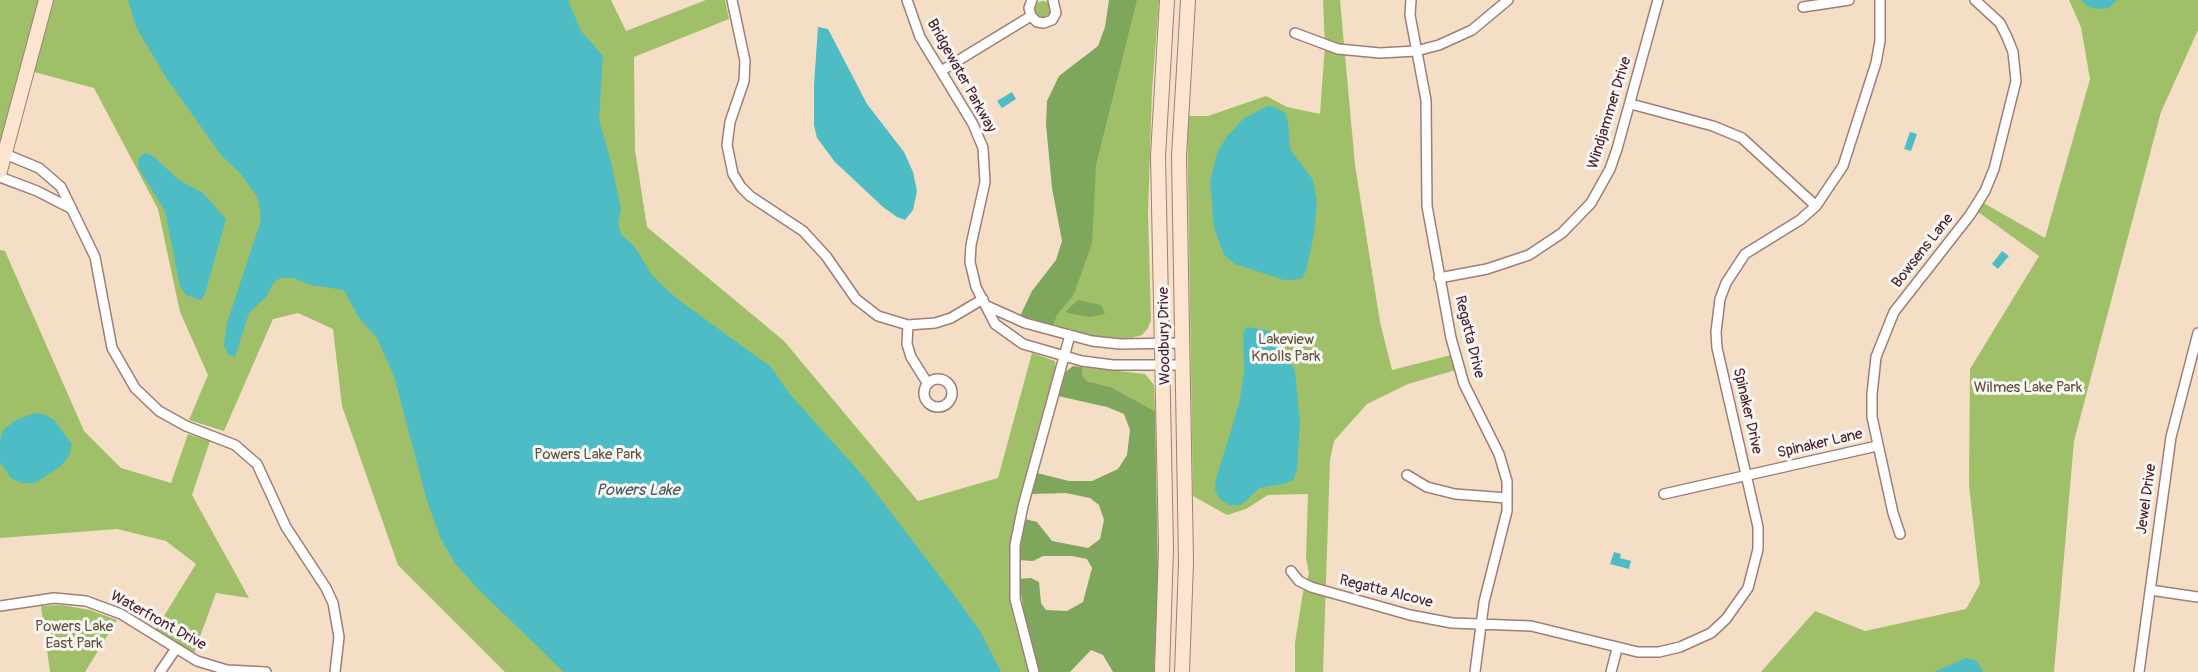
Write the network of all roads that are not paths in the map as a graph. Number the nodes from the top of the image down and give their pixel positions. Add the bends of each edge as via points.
1 (46, 0) edge
2 (732, 0) edge
3 (907, 0) edge
4 (1032, 0) edge
5 (1053, 0) edge
6 (1167, 0) edge
7 (1188, 0) edge
8 (1411, 0) edge
9 (1508, 0) edge
10 (1658, 0) edge
11 (1849, 0) edge
12 (1880, 0) edge
13 (1975, 0) edge
14 (1803, 7) dead end
15 (1031, 16) junction
16 (1295, 33) dead end
17 (1416, 51) junction
18 (941, 71) junction
19 (1631, 104) junction
20 (5, 154) junction
21 (0, 171) edge
22 (0, 177) edge
23 (1816, 206) junction
24 (72, 209) junction
25 (1439, 278) junction
26 (985, 302) junction
27 (908, 325) junction
28 (2198, 333) edge
29 (1070, 335) junction
30 (1182, 343) junction
31 (1162, 344) junction
32 (1064, 357) junction
33 (1182, 364) junction
34 (1162, 365) junction
35 (928, 384) dead end
36 (1877, 446) junction
37 (1407, 475) dead end
38 (1746, 476) junction
39 (1664, 494) dead end
40 (1507, 498) junction
41 (1900, 534) dead end
42 (1291, 571) dead end
43 (2150, 590) junction
44 (2198, 597) edge
45 (0, 606) edge
46 (1480, 625) junction
47 (1617, 649) junction
48 (175, 650) junction
49 (160, 672) edge
50 (266, 672) edge
51 (335, 672) edge
52 (1034, 672) edge
53 (1162, 672) edge
54 (1182, 672) edge
55 (1475, 672) edge
56 (1611, 672) edge
57 (2139, 672) edge

1 - 20 main road
2 - 27 street via 745,62 744,81 728,132 733,174 750,196 809,237 865,308
3 - 18 street, Bridgewater Parkway via 916,27
4 - 15 street
5 - 15 street via 1057,9 1052,20 1040,23
6 - 31 main road, Woodbury Drive via 1159,136
7 - 30 main road, Woodbury Drive via 1179,125
8 - 17 street, Regatta Drive
9 - 17 street via 1472,30
10 - 19 street, Windjammer Drive
11 - 14 street
12 - 23 street, Spinaker Drive via 1876,63 1843,166
13 - 36 street, Bowsens Lane via 2000,23 2007,37 2016,67 2014,96 1983,196 1900,304 1881,339 1872,394
15 - 18 street
16 - 17 street via 1338,49
17 - 25 street, Regatta Drive via 1427,118 1427,206
18 - 26 street, Bridgewater Parkway via 976,128 984,157 984,185 970,251 972,273
19 - 23 street via 1742,138
19 - 25 street, Windjammer Drive via 1601,186 1591,203 1562,233 1529,255
20 - 21 main road
20 - 24 street via 52,177
22 - 24 street
23 - 38 street, Spinaker Drive via 1745,254 1720,299 1717,348
24 - 51 street via 95,257 108,333 118,363 135,388 159,411 186,426 235,444 257,464 286,527 333,603 339,637
25 - 40 street, Regatta Drive via 1457,363 1504,468
26 - 27 street via 935,323
26 - 29 street via 1020,321
26 - 32 street, Bridgewater Parkway via 995,324 1011,338
27 - 35 street via 911,357
28 - 43 street, Jewel Drive via 2171,437
29 - 31 street via 1110,343
29 - 32 street
30 - 31 street
30 - 33 main road, Woodbury Drive
31 - 34 main road, Woodbury Drive
32 - 34 street, Bridgewater Parkway via 1107,365
32 - 52 street via 1015,545 1015,599
33 - 34 street, Bridgewater Parkway
33 - 54 main road, Woodbury Drive via 1186,583
34 - 53 main road, Woodbury Drive via 1166,568
36 - 38 street, Spinaker Lane
36 - 41 street, Bowsens Lane
37 - 40 street via 1427,487 1455,494
38 - 39 street, Spinaker Lane
38 - 47 street, Spinaker Drive via 1758,527 1758,549 1755,570 1740,602 1711,633 1680,647 1659,652
40 - 46 street, Regatta Drive via 1505,524
42 - 46 street, Regatta Alcove via 1303,583 1318,589 1410,615
43 - 44 street
43 - 57 street, Jewel Drive
45 - 48 street, Waterfront Drive via 54,598 86,601 121,614
46 - 47 street, Spinaker Drive via 1531,626
46 - 55 street, Regatta Drive
47 - 56 street
48 - 49 street
48 - 50 street, Waterfront Drive via 214,667

